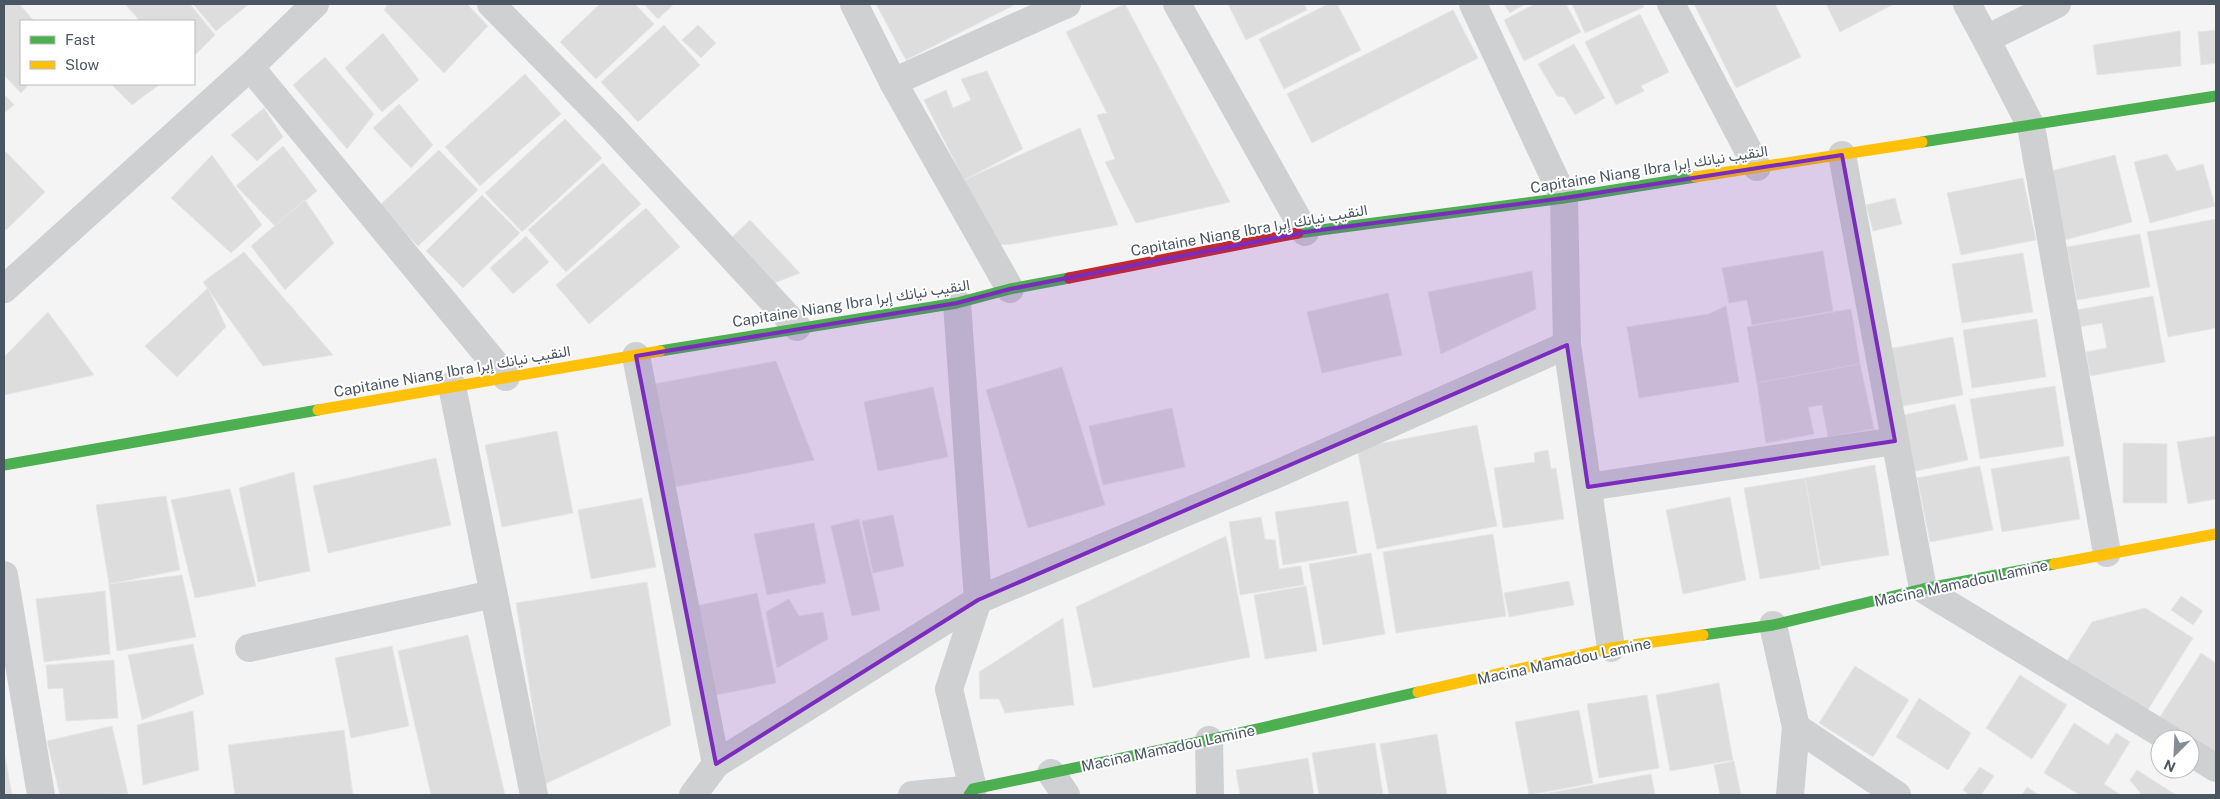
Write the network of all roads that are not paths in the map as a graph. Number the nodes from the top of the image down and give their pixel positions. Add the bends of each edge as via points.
1 (315, 4) edge
2 (491, 4) edge
3 (854, 4) edge
4 (1067, 4) edge
5 (1178, 4) edge
6 (1473, 4) edge
7 (1671, 4) edge
8 (1967, 4) edge
9 (2057, 4) edge
10 (1986, 39) junction
11 (250, 67) junction
12 (893, 82) junction
13 (2216, 96) edge
14 (2030, 126) junction
15 (1842, 155) junction
16 (1757, 167) junction
17 (1564, 198) junction
18 (1305, 232) junction
19 (4, 289) edge
20 (1010, 289) junction
21 (957, 303) junction
22 (797, 326) junction
23 (1567, 345) junction
24 (636, 356) junction
25 (506, 377) junction
26 (452, 386) junction
27 (1895, 441) junction
28 (4, 465) edge
29 (1588, 487) junction
30 (2216, 534) edge
31 (2107, 553) junction
32 (4, 575) edge
33 (1923, 589) junction
34 (494, 594) junction
35 (978, 600) junction
36 (1773, 625) junction
37 (249, 648) dead end
38 (1611, 648) junction
39 (1796, 728) junction
40 (2154, 729) edge
41 (1209, 740) junction
42 (2200, 758) edge
43 (716, 764) junction
44 (2216, 768) edge
45 (1051, 773) junction
46 (971, 792) edge
47 (41, 795) edge
48 (534, 795) edge
49 (693, 795) edge
50 (912, 795) edge
51 (1066, 795) edge
52 (1210, 795) edge
53 (1790, 795) edge
54 (1897, 795) edge

1 - 11 street
2 - 22 street via 608,123
3 - 12 street
4 - 12 street
5 - 18 street
6 - 17 street
7 - 16 street
8 - 10 street
9 - 10 street
10 - 14 street
11 - 19 street
11 - 25 street
12 - 20 street
13 - 14 street, Capitaine Niang Ibra النقيب نيانك إبرا
14 - 15 street, Capitaine Niang Ibra النقيب نيانك إبرا
14 - 31 street
15 - 16 street, Capitaine Niang Ibra النقيب نيانك إبرا
15 - 27 street
16 - 17 street, Capitaine Niang Ibra النقيب نيانك إبرا
17 - 18 street, Capitaine Niang Ibra النقيب نيانك إبرا
17 - 23 street
18 - 20 street, Capitaine Niang Ibra النقيب نيانك إبرا
20 - 21 street, Capitaine Niang Ibra النقيب نيانك إبرا
21 - 22 street, Capitaine Niang Ibra النقيب نيانك إبرا
21 - 35 street
22 - 24 street, Capitaine Niang Ibra النقيب نيانك إبرا
23 - 29 street
23 - 35 street via 1277,474
24 - 25 street, Capitaine Niang Ibra النقيب نيانك إبرا
24 - 43 street
25 - 26 street, Capitaine Niang Ibra النقيب نيانك إبرا
26 - 28 street, Capitaine Niang Ibra النقيب نيانك إبرا
26 - 34 street
27 - 29 street
27 - 33 street
29 - 38 street
30 - 31 street, Macina Mamadou Lamine
31 - 33 street, Macina Mamadou Lamine
32 - 47 street
33 - 36 street, Macina Mamadou Lamine
33 - 40 street
34 - 37 street
34 - 48 street
35 - 43 street
35 - 46 street via 949,689
36 - 38 street, Macina Mamadou Lamine
36 - 39 street
38 - 41 street, Macina Mamadou Lamine
39 - 53 street
39 - 54 street
41 - 45 street, Macina Mamadou Lamine
41 - 52 street
42 - 44 street
43 - 49 street
45 - 46 street, Macina Mamadou Lamine
45 - 51 street
46 - 50 street, Macina Mamadou Lamine

